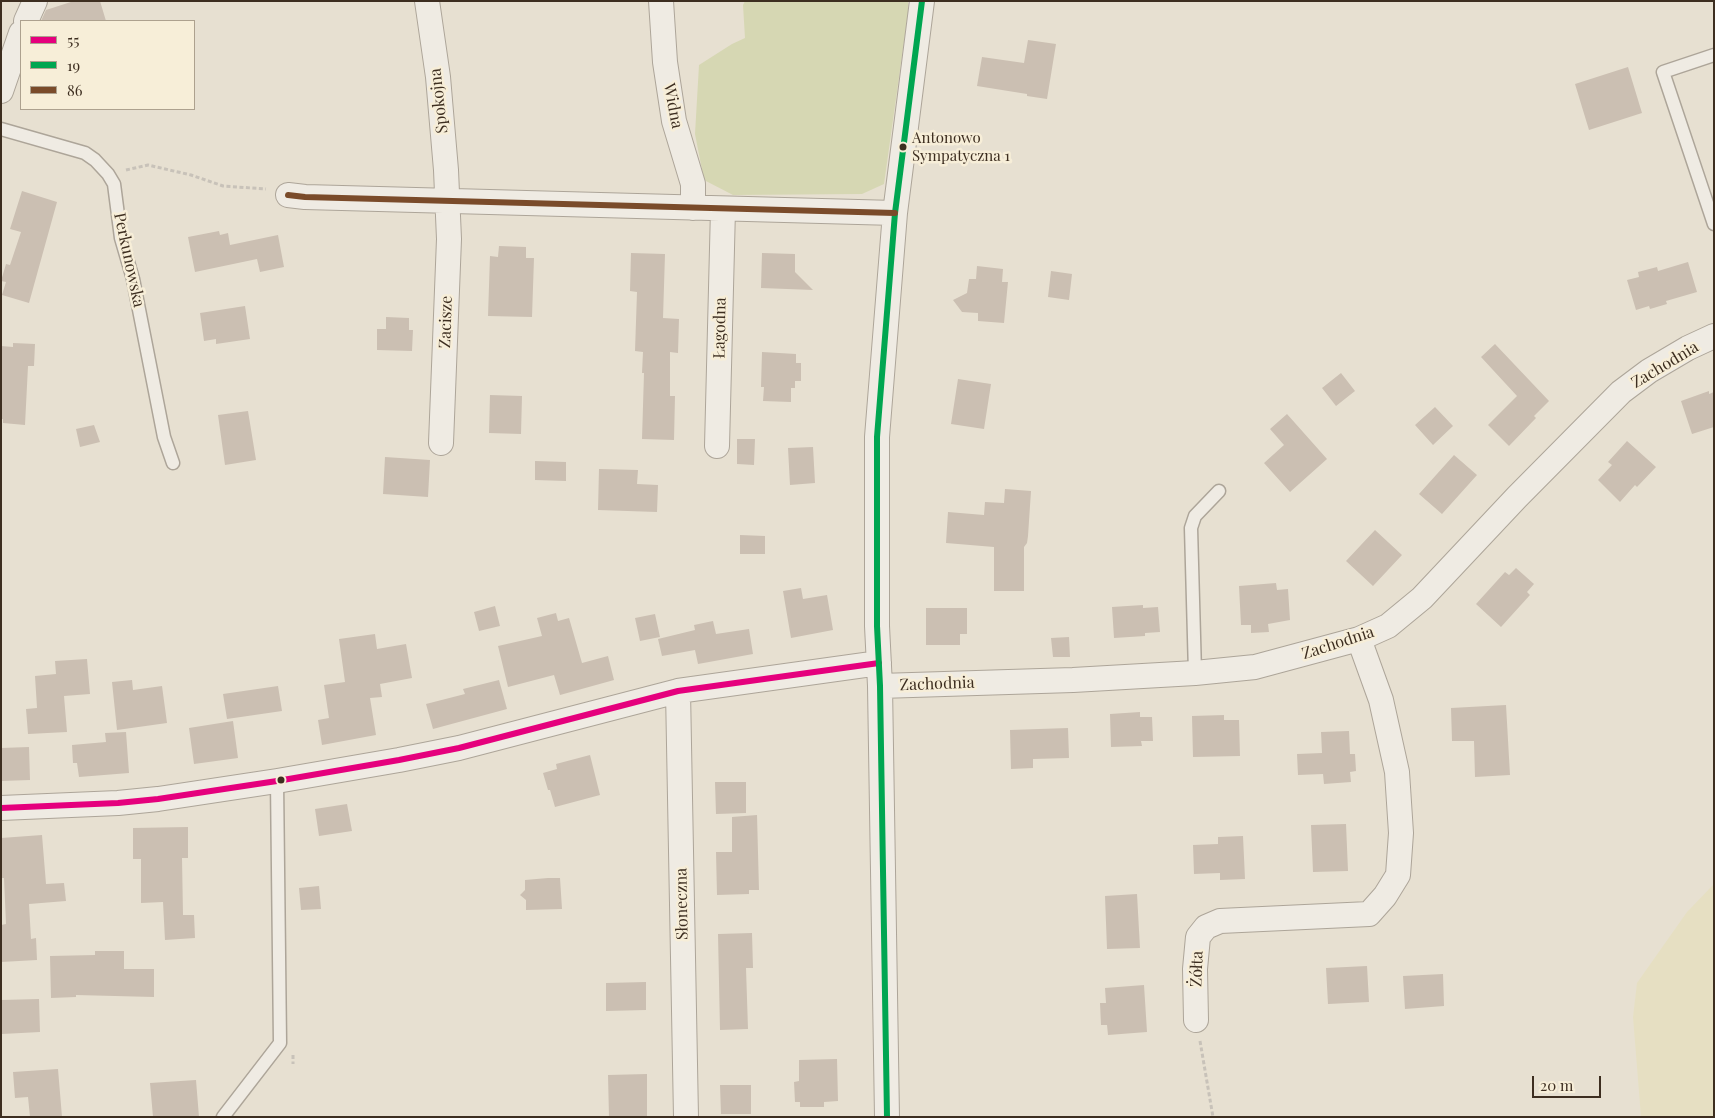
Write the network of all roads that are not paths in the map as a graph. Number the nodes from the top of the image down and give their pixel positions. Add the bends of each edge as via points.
1 (34, 1) edge
2 (427, 1) edge
3 (661, 1) edge
4 (922, 1) edge
5 (26, 20) edge
6 (20, 36) edge
7 (1714, 56) edge
8 (1, 91) edge
9 (1, 129) edge
10 (288, 195) road end
11 (446, 201) junction
12 (692, 208) junction
13 (723, 209) junction
14 (895, 213) junction
15 (1714, 224) edge
16 (1714, 336) edge
17 (442, 444) dead end
18 (717, 446) dead end
19 (173, 463) dead end
20 (1218, 491) dead end
21 (1358, 639) junction
22 (1195, 673) junction
23 (879, 675) junction
24 (678, 691) junction
25 (278, 781) junction
26 (1, 808) edge
27 (1196, 1020) road end
28 (223, 1117) edge
29 (686, 1117) edge
30 (887, 1117) edge

1 - 5 street
2 - 11 street, Spokojna via 438,77
3 - 12 street, Widna via 665,62 674,121 692,184
4 - 14 street
6 - 8 street
7 - 15 lane via 1663,72
9 - 19 lane, Perkunowska via 85,153 95,160 114,184 121,238 133,279 164,437
10 - 11 street
11 - 12 street
11 - 17 street, Zacisze via 449,239
12 - 13 street
13 - 14 street
13 - 18 street, Łagodna
14 - 23 street via 877,437
16 - 21 street, Zachodnia via 1649,371 1621,392 1422,598 1388,626
20 - 22 lane via 1195,516 1191,528
21 - 22 street, Zachodnia via 1254,667
21 - 27 street, Żółta via 1381,700 1397,772 1401,833 1398,875 1369,914 1220,921 1206,927 1198,937
22 - 23 street, Zachodnia via 1073,680
23 - 24 street, Zachodnia
23 - 30 street
24 - 25 street, Zachodnia via 459,748
24 - 29 street, Słoneczna
25 - 26 street, Zachodnia via 118,803
25 - 28 lane via 280,1043

